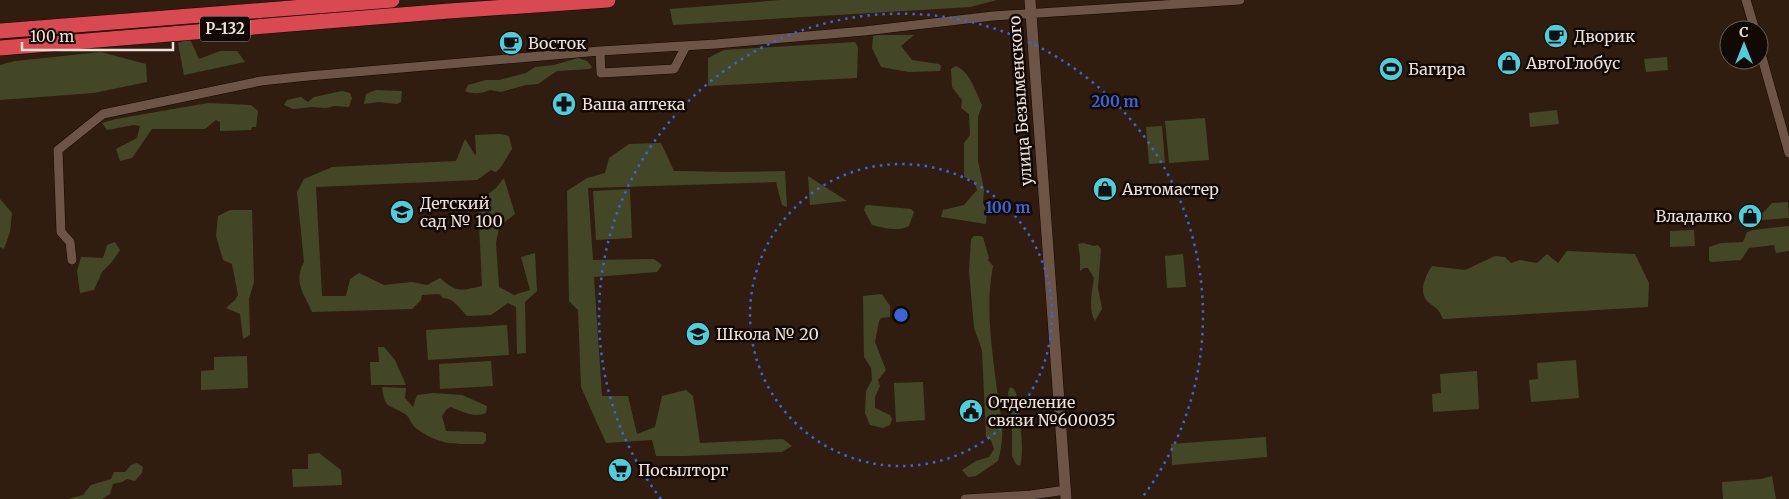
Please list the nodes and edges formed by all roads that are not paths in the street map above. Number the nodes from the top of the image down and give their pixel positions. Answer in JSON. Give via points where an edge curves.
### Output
{"nodes":[{"id":1,"x":392,"y":0,"type":"edge"},
{"id":2,"x":608,"y":0,"type":"edge"},
{"id":3,"x":1030,"y":0,"type":"edge"},
{"id":4,"x":1240,"y":0,"type":"edge"},
{"id":5,"x":1746,"y":0,"type":"edge"},
{"id":6,"x":1030,"y":13,"type":"junction"},
{"id":7,"x":1751,"y":20,"type":"edge"},
{"id":8,"x":0,"y":31,"type":"edge"},
{"id":9,"x":686,"y":46,"type":"junction"},
{"id":10,"x":0,"y":48,"type":"edge"},
{"id":11,"x":600,"y":51,"type":"junction"},
{"id":12,"x":1766,"y":70,"type":"edge"},
{"id":13,"x":1789,"y":153,"type":"edge"},
{"id":14,"x":72,"y":260,"type":"dead end"},
{"id":15,"x":1066,"y":494,"type":"edge"},
{"id":16,"x":965,"y":499,"type":"edge"}],
"edges":[{"from":1,"to":8,"type":"highway","number":"Р-132"},
{"from":2,"to":10,"type":"highway","number":"Р-132"},
{"from":3,"to":6,"type":"main road","name":"улица Безыменского"},
{"from":4,"to":6,"type":"street"},
{"from":5,"to":7,"type":"street"},
{"from":6,"to":9,"type":"street"},
{"from":6,"to":15,"type":"main road","name":"улица Безыменского"},
{"from":9,"to":11,"type":"street"},
{"from":9,"to":11,"type":"street","via":[[674,69],[601,73]]},
{"from":11,"to":14,"type":"street","via":[[261,81],[103,114],[58,150],[61,232],[70,242]]},
{"from":12,"to":13,"type":"street"},
{"from":15,"to":16,"type":"street"}]}
